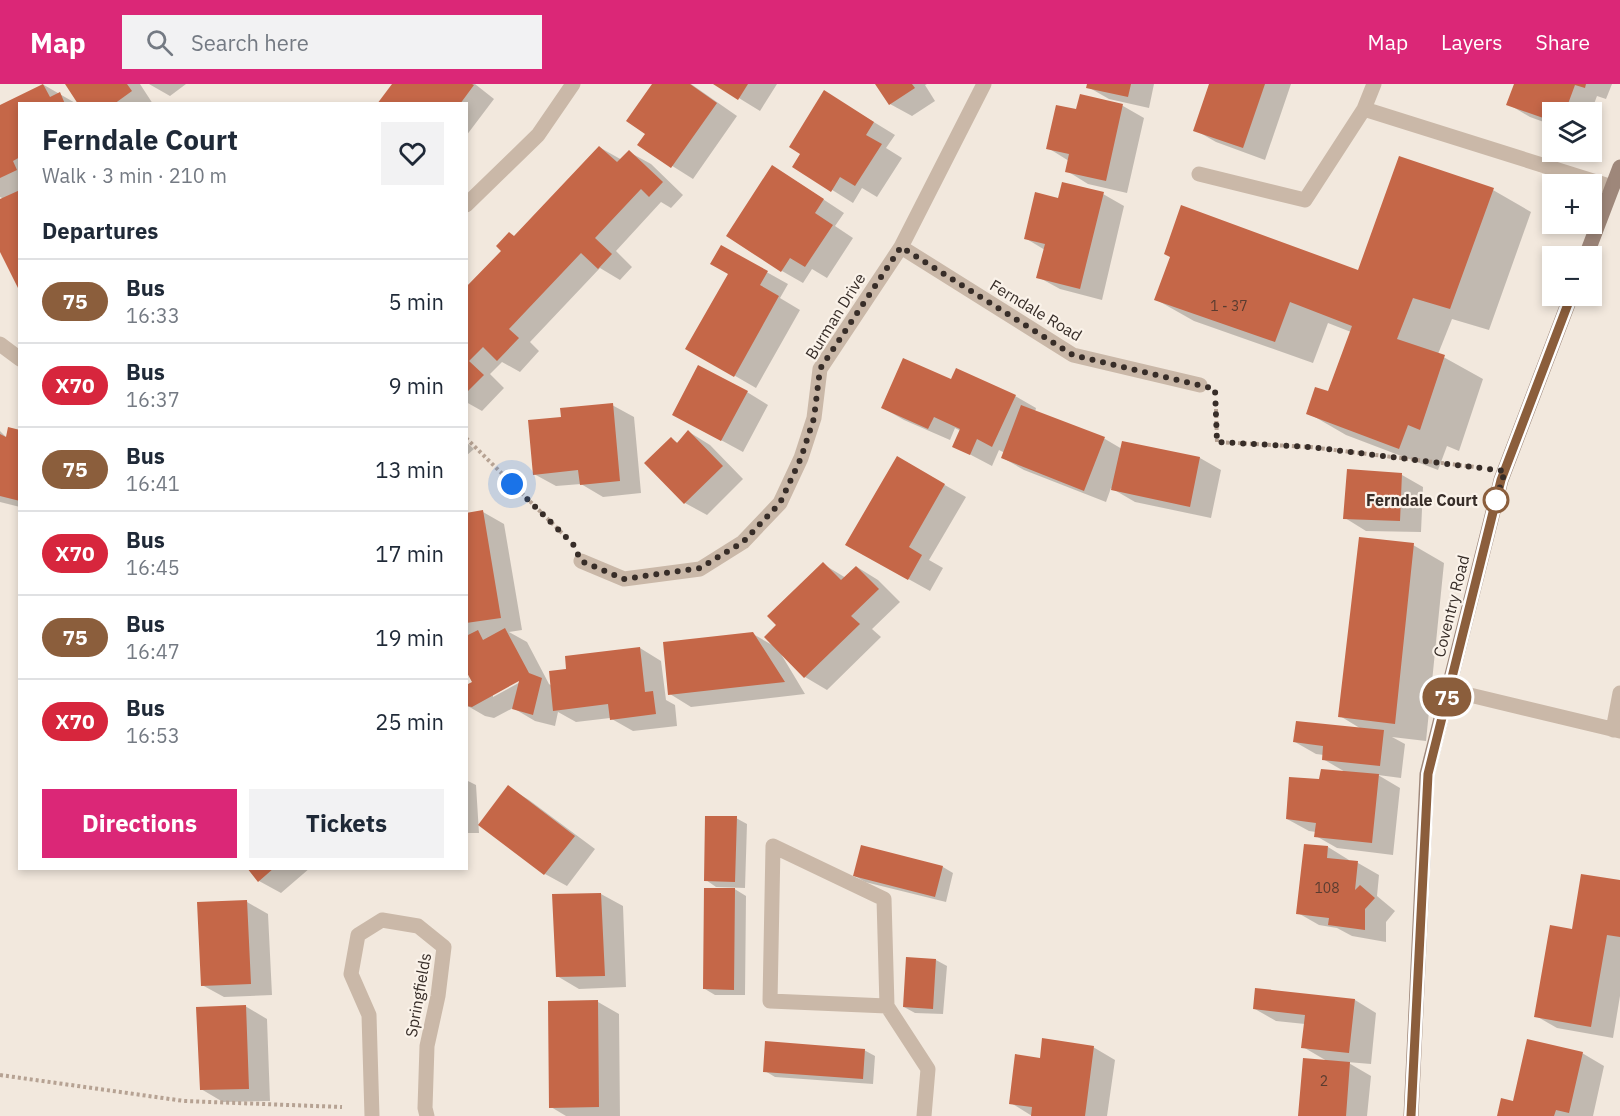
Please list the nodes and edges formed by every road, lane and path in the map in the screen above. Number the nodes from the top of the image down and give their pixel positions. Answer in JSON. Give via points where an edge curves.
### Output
{"nodes":[{"id":1,"x":573,"y":84,"type":"edge"},
{"id":2,"x":984,"y":84,"type":"edge"},
{"id":3,"x":1374,"y":84,"type":"edge"},
{"id":4,"x":1364,"y":109,"type":"junction"},
{"id":5,"x":1620,"y":167,"type":"edge"},
{"id":6,"x":1199,"y":174,"type":"dead end"},
{"id":7,"x":1612,"y":187,"type":"junction"},
{"id":8,"x":468,"y":203,"type":"edge"},
{"id":9,"x":1590,"y":246,"type":"edge"},
{"id":10,"x":901,"y":247,"type":"junction"},
{"id":11,"x":1567,"y":306,"type":"edge"},
{"id":12,"x":0,"y":344,"type":"edge"},
{"id":13,"x":18,"y":357,"type":"edge"},
{"id":14,"x":1200,"y":385,"type":"joint"},
{"id":15,"x":468,"y":440,"type":"edge"},
{"id":16,"x":1505,"y":471,"type":"junction"},
{"id":17,"x":581,"y":561,"type":"joint"},
{"id":18,"x":1449,"y":690,"type":"junction"},
{"id":19,"x":1620,"y":693,"type":"edge"},
{"id":20,"x":1616,"y":730,"type":"edge"},
{"id":21,"x":887,"y":1006,"type":"junction"},
{"id":22,"x":0,"y":1075,"type":"edge"},
{"id":23,"x":373,"y":1113,"type":"edge"},
{"id":24,"x":427,"y":1116,"type":"edge"},
{"id":25,"x":924,"y":1116,"type":"edge"},
{"id":26,"x":1411,"y":1116,"type":"edge"}],
"edges":[{"from":1,"to":8,"type":"street","via":[[538,135]]},
{"from":2,"to":10,"type":"street","name":"Burman Drive"},
{"from":3,"to":4,"type":"street"},
{"from":4,"to":6,"type":"street","via":[[1305,200]]},
{"from":4,"to":7,"type":"street"},
{"from":5,"to":7,"type":"main road"},
{"from":7,"to":9,"type":"main road"},
{"from":10,"to":14,"type":"street","name":"Ferndale Road","via":[[1073,355]]},
{"from":10,"to":17,"type":"street","name":"Burman Drive","via":[[820,369],[814,418],[780,503],[743,542],[700,568],[624,579]]},
{"from":11,"to":16,"type":"main road","name":"Coventry Road"},
{"from":12,"to":13,"type":"street"},
{"from":14,"to":16,"type":"path","via":[[1215,389],[1217,442],[1310,447]]},
{"from":15,"to":17,"type":"path","via":[[573,544]]},
{"from":16,"to":18,"type":"main road","name":"Coventry Road"},
{"from":18,"to":20,"type":"street"},
{"from":18,"to":26,"type":"main road","name":"Coventry Road","via":[[1428,774]]},
{"from":19,"to":20,"type":"street"},
{"from":21,"to":21,"type":"street","via":[[885,899],[773,846],[770,1001]]},
{"from":21,"to":25,"type":"street","via":[[928,1069]]},
{"from":22,"to":23,"type":"path","via":[[184,1101],[317,1104]]},
{"from":23,"to":24,"type":"street","name":"Springfields","via":[[369,1015],[351,974],[358,935],[382,920],[418,926],[444,947],[427,1046]]}]}
